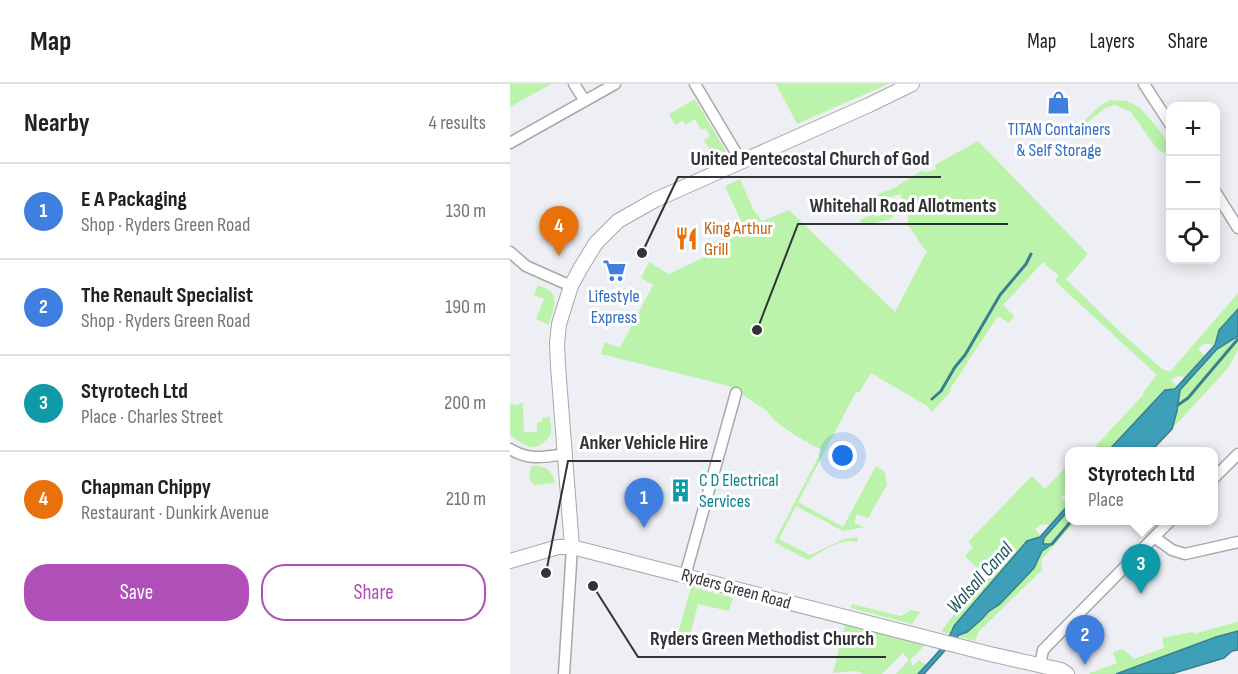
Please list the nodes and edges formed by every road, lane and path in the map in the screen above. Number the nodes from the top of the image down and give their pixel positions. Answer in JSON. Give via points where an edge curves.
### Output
{"nodes":[{"id":1,"x":574,"y":84,"type":"edge"},
{"id":2,"x":615,"y":84,"type":"edge"},
{"id":3,"x":695,"y":84,"type":"edge"},
{"id":4,"x":912,"y":84,"type":"edge"},
{"id":5,"x":1144,"y":84,"type":"edge"},
{"id":6,"x":585,"y":101,"type":"junction"},
{"id":7,"x":1166,"y":118,"type":"edge"},
{"id":8,"x":510,"y":143,"type":"edge"},
{"id":9,"x":741,"y":161,"type":"junction"},
{"id":10,"x":1220,"y":201,"type":"edge"},
{"id":11,"x":1238,"y":228,"type":"edge"},
{"id":12,"x":510,"y":252,"type":"edge"},
{"id":13,"x":572,"y":286,"type":"junction"},
{"id":14,"x":736,"y":393,"type":"dead end"},
{"id":15,"x":510,"y":448,"type":"edge"},
{"id":16,"x":565,"y":454,"type":"junction"},
{"id":17,"x":1238,"y":454,"type":"edge"},
{"id":18,"x":1218,"y":474,"type":"edge"},
{"id":19,"x":1166,"y":525,"type":"edge"},
{"id":20,"x":1154,"y":537,"type":"junction"},
{"id":21,"x":1238,"y":542,"type":"edge"},
{"id":22,"x":572,"y":547,"type":"junction"},
{"id":23,"x":510,"y":561,"type":"edge"},
{"id":24,"x":685,"y":576,"type":"junction"},
{"id":25,"x":1040,"y":665,"type":"junction"},
{"id":26,"x":564,"y":674,"type":"edge"},
{"id":27,"x":1067,"y":674,"type":"edge"}],
"edges":[{"from":1,"to":6,"type":"street"},
{"from":2,"to":6,"type":"street"},
{"from":3,"to":9,"type":"street"},
{"from":4,"to":9,"type":"main road"},
{"from":5,"to":7,"type":"street"},
{"from":6,"to":8,"type":"street"},
{"from":9,"to":13,"type":"main road","via":[[618,221],[596,243]]},
{"from":10,"to":11,"type":"street"},
{"from":12,"to":13,"type":"street","via":[[526,266]]},
{"from":13,"to":16,"type":"main road","via":[[557,344]]},
{"from":14,"to":24,"type":"street"},
{"from":15,"to":16,"type":"street","via":[[528,457]]},
{"from":16,"to":22,"type":"main road"},
{"from":17,"to":18,"type":"street"},
{"from":19,"to":20,"type":"street"},
{"from":20,"to":21,"type":"street","via":[[1185,554]]},
{"from":20,"to":25,"type":"street","via":[[1043,650]]},
{"from":22,"to":23,"type":"main road","via":[[558,547]]},
{"from":22,"to":24,"type":"main road","name":"Ryders Green Road"},
{"from":22,"to":26,"type":"street"},
{"from":24,"to":25,"type":"main road","name":"Ryders Green Road"},
{"from":25,"to":27,"type":"main road"}]}
